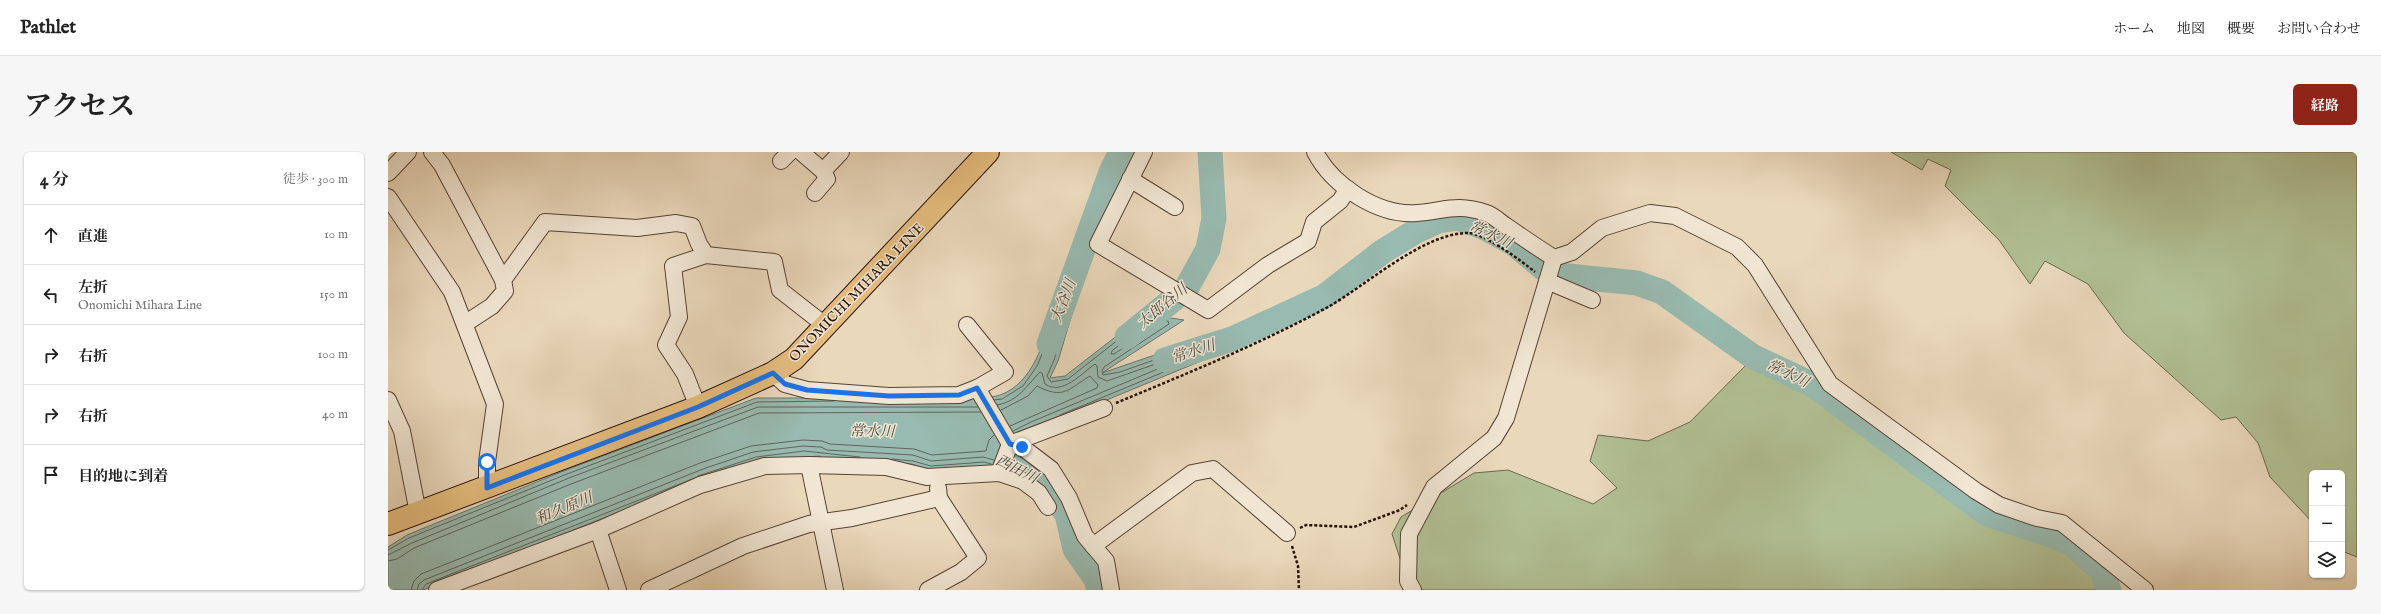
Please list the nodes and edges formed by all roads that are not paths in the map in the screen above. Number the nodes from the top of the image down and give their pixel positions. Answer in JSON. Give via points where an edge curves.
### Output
{"nodes":[{"id":1,"x":408,"y":152,"type":"edge"},
{"id":2,"x":432,"y":152,"type":"edge"},
{"id":3,"x":801,"y":152,"type":"edge"},
{"id":4,"x":841,"y":152,"type":"edge"},
{"id":5,"x":1144,"y":152,"type":"edge"},
{"id":6,"x":1315,"y":152,"type":"edge"},
{"id":7,"x":981,"y":155,"type":"edge"},
{"id":8,"x":823,"y":171,"type":"junction"},
{"id":9,"x":388,"y":173,"type":"edge"},
{"id":10,"x":1130,"y":179,"type":"junction"},
{"id":11,"x":1348,"y":189,"type":"junction"},
{"id":12,"x":815,"y":193,"type":"dead end"},
{"id":13,"x":388,"y":197,"type":"edge"},
{"id":14,"x":1176,"y":207,"type":"dead end"},
{"id":15,"x":706,"y":255,"type":"junction"},
{"id":16,"x":1554,"y":258,"type":"junction"},
{"id":17,"x":503,"y":280,"type":"junction"},
{"id":18,"x":1547,"y":281,"type":"junction"},
{"id":19,"x":1592,"y":300,"type":"dead end"},
{"id":20,"x":466,"y":323,"type":"junction"},
{"id":21,"x":967,"y":325,"type":"dead end"},
{"id":22,"x":826,"y":326,"type":"junction"},
{"id":23,"x":773,"y":373,"type":"junction"},
{"id":24,"x":977,"y":388,"type":"junction"},
{"id":25,"x":388,"y":400,"type":"edge"},
{"id":26,"x":698,"y":407,"type":"junction"},
{"id":27,"x":1104,"y":408,"type":"road end"},
{"id":28,"x":1010,"y":444,"type":"junction"},
{"id":29,"x":809,"y":465,"type":"junction"},
{"id":30,"x":999,"y":473,"type":"junction"},
{"id":31,"x":936,"y":476,"type":"junction"},
{"id":32,"x":487,"y":488,"type":"junction"},
{"id":33,"x":939,"y":498,"type":"junction"},
{"id":34,"x":1048,"y":507,"type":"dead end"},
{"id":35,"x":418,"y":513,"type":"junction"},
{"id":36,"x":820,"y":522,"type":"junction"},
{"id":37,"x":388,"y":524,"type":"edge"},
{"id":38,"x":598,"y":530,"type":"junction"},
{"id":39,"x":1287,"y":533,"type":"road end"},
{"id":40,"x":1093,"y":546,"type":"junction"},
{"id":41,"x":829,"y":588,"type":"edge"},
{"id":42,"x":437,"y":590,"type":"edge"},
{"id":43,"x":618,"y":590,"type":"edge"},
{"id":44,"x":649,"y":590,"type":"edge"},
{"id":45,"x":928,"y":590,"type":"edge"},
{"id":46,"x":1111,"y":590,"type":"edge"},
{"id":47,"x":1413,"y":590,"type":"edge"},
{"id":48,"x":2145,"y":590,"type":"edge"}],
"edges":[{"from":1,"to":9,"type":"street"},
{"from":2,"to":17,"type":"street","via":[[442,165]]},
{"from":3,"to":8,"type":"street"},
{"from":4,"to":8,"type":"street"},
{"from":5,"to":10,"type":"street"},
{"from":6,"to":11,"type":"street","via":[[1323,167]]},
{"from":7,"to":22,"type":"main road","name":"ONOMICHI MIHARA LINE"},
{"from":8,"to":12,"type":"street","via":[[827,179]]},
{"from":10,"to":11,"type":"street","via":[[1098,244],[1208,310],[1268,265],[1308,241],[1314,222],[1340,201]]},
{"from":10,"to":14,"type":"street"},
{"from":11,"to":16,"type":"street","via":[[1377,206],[1397,213],[1418,213],[1448,207],[1486,213]]},
{"from":13,"to":20,"type":"street","via":[[452,292]]},
{"from":15,"to":17,"type":"street","via":[[692,226],[676,223],[637,228],[545,222]]},
{"from":15,"to":22,"type":"street","via":[[774,262],[780,290]]},
{"from":15,"to":26,"type":"street","via":[[673,266],[679,316],[666,345],[684,374]]},
{"from":16,"to":18,"type":"street"},
{"from":16,"to":48,"type":"street","via":[[1572,252],[1602,228],[1650,213],[1675,216],[1737,247],[1755,265],[1830,384],[1999,505],[2037,518],[2062,523]]},
{"from":17,"to":20,"type":"street","via":[[505,291],[492,306]]},
{"from":18,"to":19,"type":"street"},
{"from":18,"to":47,"type":"street","via":[[1506,418],[1494,438],[1434,488],[1409,534],[1408,581]]},
{"from":20,"to":32,"type":"street","via":[[495,404],[487,462]]},
{"from":21,"to":24,"type":"street","via":[[1005,372]]},
{"from":22,"to":23,"type":"main road","name":"ONOMICHI MIHARA LINE","via":[[794,359]]},
{"from":23,"to":24,"type":"street","via":[[785,384],[807,390],[889,396],[959,395]]},
{"from":23,"to":26,"type":"main road","name":"ONOMICHI MIHARA LINE"},
{"from":24,"to":28,"type":"street"},
{"from":25,"to":35,"type":"street","via":[[402,432]]},
{"from":26,"to":32,"type":"main road","name":"ONOMICHI MIHARA LINE"},
{"from":27,"to":28,"type":"street"},
{"from":28,"to":30,"type":"street"},
{"from":28,"to":40,"type":"street","via":[[1022,447],[1051,469],[1069,498],[1084,536]]},
{"from":29,"to":31,"type":"street","via":[[886,468],[927,477]]},
{"from":29,"to":36,"type":"street"},
{"from":29,"to":38,"type":"street","via":[[765,466],[700,485]]},
{"from":30,"to":31,"type":"street"},
{"from":30,"to":34,"type":"street","via":[[1023,481],[1039,493]]},
{"from":31,"to":33,"type":"street"},
{"from":32,"to":35,"type":"main road","name":"ONOMICHI MIHARA LINE"},
{"from":33,"to":36,"type":"street","via":[[852,518]]},
{"from":33,"to":45,"type":"street","via":[[978,558],[961,572]]},
{"from":35,"to":37,"type":"main road","name":"ONOMICHI MIHARA LINE"},
{"from":36,"to":41,"type":"street"},
{"from":36,"to":44,"type":"street","via":[[743,546]]},
{"from":38,"to":42,"type":"street"},
{"from":38,"to":43,"type":"street"},
{"from":39,"to":40,"type":"street","via":[[1214,469],[1192,473]]},
{"from":40,"to":46,"type":"street","via":[[1106,561]]}]}
